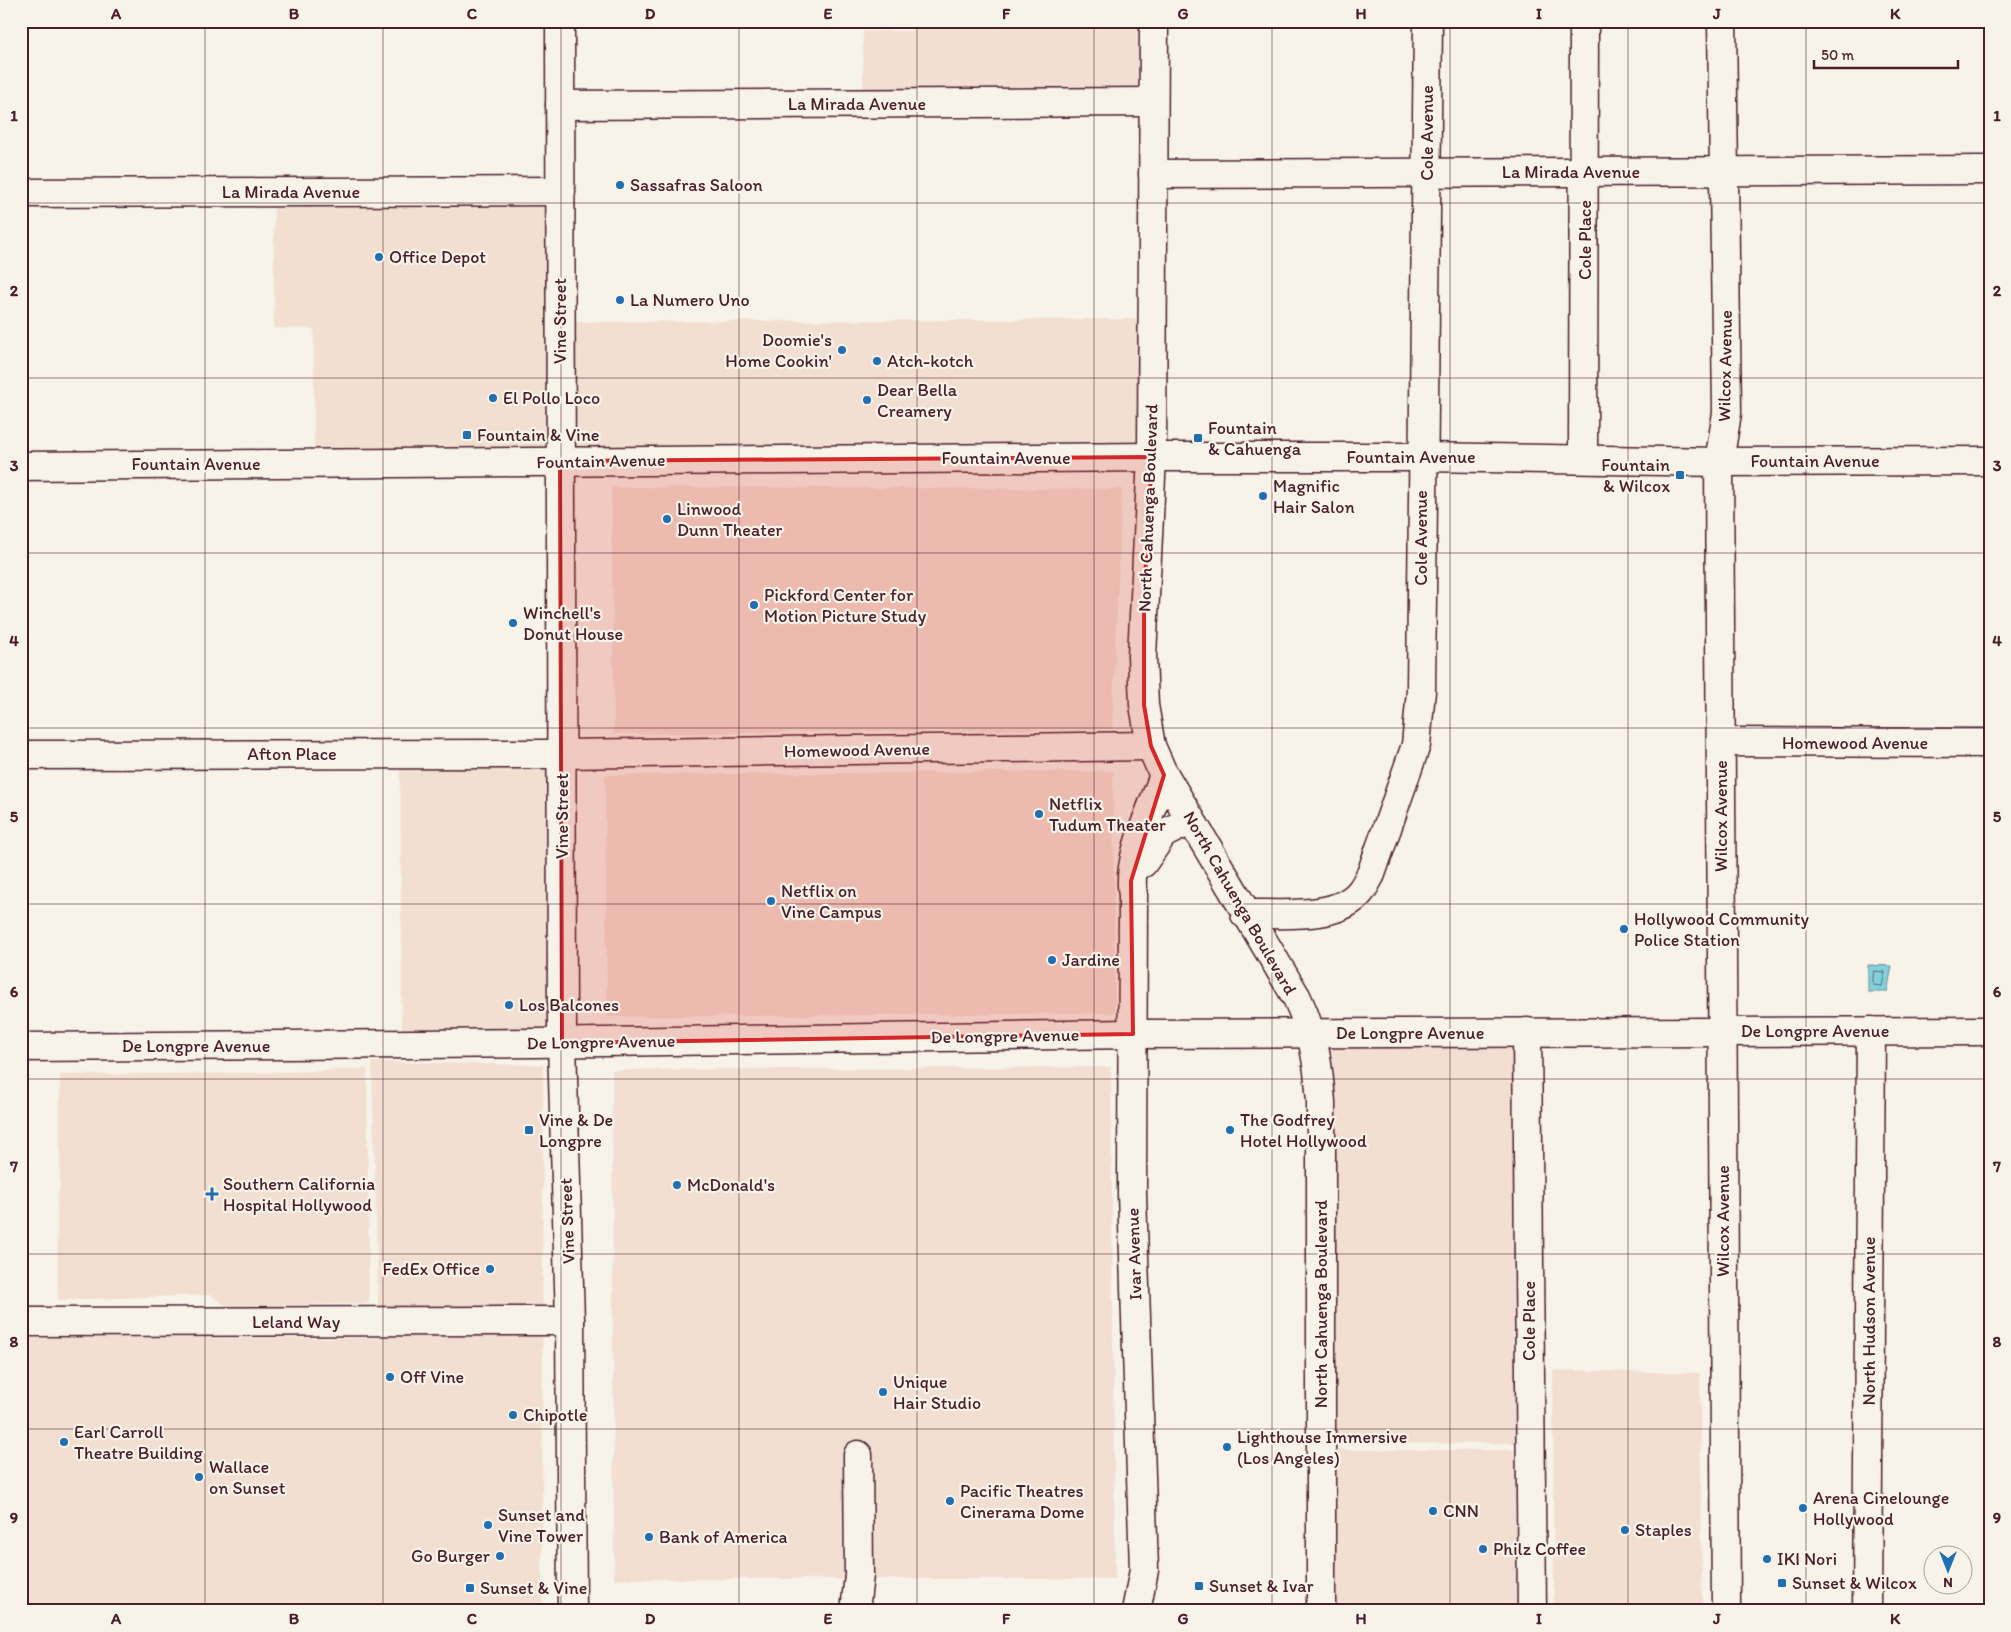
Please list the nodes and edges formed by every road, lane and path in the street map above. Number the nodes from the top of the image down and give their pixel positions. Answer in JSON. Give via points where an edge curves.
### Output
{"nodes":[{"id":1,"x":560,"y":21,"type":"edge"},
{"id":2,"x":1154,"y":21,"type":"edge"},
{"id":3,"x":1428,"y":21,"type":"edge"},
{"id":4,"x":1584,"y":21,"type":"edge"},
{"id":5,"x":1722,"y":21,"type":"edge"},
{"id":6,"x":1153,"y":102,"type":"junction"},
{"id":7,"x":560,"y":105,"type":"junction"},
{"id":8,"x":1724,"y":170,"type":"junction"},
{"id":9,"x":1990,"y":170,"type":"edge"},
{"id":10,"x":1426,"y":172,"type":"junction"},
{"id":11,"x":1586,"y":172,"type":"junction"},
{"id":12,"x":1153,"y":174,"type":"junction"},
{"id":13,"x":561,"y":191,"type":"junction"},
{"id":14,"x":21,"y":193,"type":"edge"},
{"id":15,"x":1152,"y":457,"type":"junction"},
{"id":16,"x":1422,"y":457,"type":"junction"},
{"id":17,"x":1583,"y":459,"type":"junction"},
{"id":18,"x":560,"y":461,"type":"junction"},
{"id":19,"x":1990,"y":461,"type":"edge"},
{"id":20,"x":1719,"y":462,"type":"junction"},
{"id":21,"x":21,"y":466,"type":"edge"},
{"id":22,"x":1721,"y":742,"type":"junction"},
{"id":23,"x":1990,"y":743,"type":"edge"},
{"id":24,"x":1151,"y":746,"type":"junction"},
{"id":25,"x":562,"y":754,"type":"junction"},
{"id":26,"x":21,"y":755,"type":"edge"},
{"id":27,"x":1164,"y":774,"type":"junction"},
{"id":28,"x":1192,"y":820,"type":"junction"},
{"id":29,"x":1133,"y":896,"type":"junction"},
{"id":30,"x":1245,"y":914,"type":"junction"},
{"id":31,"x":1722,"y":1031,"type":"junction"},
{"id":32,"x":1871,"y":1031,"type":"junction"},
{"id":33,"x":1990,"y":1031,"type":"edge"},
{"id":34,"x":1527,"y":1032,"type":"junction"},
{"id":35,"x":1312,"y":1033,"type":"junction"},
{"id":36,"x":1133,"y":1034,"type":"junction"},
{"id":37,"x":562,"y":1043,"type":"junction"},
{"id":38,"x":21,"y":1047,"type":"edge"},
{"id":39,"x":570,"y":1321,"type":"junction"},
{"id":40,"x":21,"y":1322,"type":"edge"},
{"id":41,"x":858,"y":1455,"type":"dead end"},
{"id":42,"x":572,"y":1611,"type":"edge"},
{"id":43,"x":855,"y":1611,"type":"edge"},
{"id":44,"x":1136,"y":1611,"type":"edge"},
{"id":45,"x":1321,"y":1611,"type":"edge"},
{"id":46,"x":1532,"y":1611,"type":"edge"},
{"id":47,"x":1726,"y":1611,"type":"edge"},
{"id":48,"x":1867,"y":1611,"type":"edge"}],
"edges":[{"from":1,"to":7,"type":"street","name":"Vine Street"},
{"from":2,"to":6,"type":"street","name":"North Cahuenga Boulevard"},
{"from":3,"to":10,"type":"street","name":"Cole Avenue"},
{"from":4,"to":11,"type":"street","name":"Cole Place"},
{"from":5,"to":8,"type":"street","name":"Wilcox Avenue"},
{"from":6,"to":7,"type":"street","name":"La Mirada Avenue"},
{"from":6,"to":12,"type":"street","name":"North Cahuenga Boulevard"},
{"from":7,"to":13,"type":"street","name":"Vine Street"},
{"from":8,"to":9,"type":"street","name":"La Mirada Avenue"},
{"from":8,"to":11,"type":"street","name":"La Mirada Avenue"},
{"from":8,"to":20,"type":"street","name":"Wilcox Avenue","via":[[1727,413]]},
{"from":10,"to":11,"type":"street","name":"La Mirada Avenue"},
{"from":10,"to":12,"type":"street","name":"La Mirada Avenue"},
{"from":10,"to":16,"type":"street","name":"Cole Avenue"},
{"from":11,"to":17,"type":"street","name":"Cole Place"},
{"from":12,"to":15,"type":"street","name":"North Cahuenga Boulevard"},
{"from":13,"to":14,"type":"street","name":"La Mirada Avenue"},
{"from":13,"to":18,"type":"street","name":"Vine Street"},
{"from":15,"to":16,"type":"street","name":"Fountain Avenue"},
{"from":15,"to":18,"type":"street","name":"Fountain Avenue"},
{"from":15,"to":24,"type":"street","name":"North Cahuenga Boulevard","via":[[1142,656],[1144,704]]},
{"from":16,"to":17,"type":"street","name":"Fountain Avenue"},
{"from":16,"to":30,"type":"street","name":"Cole Avenue","via":[[1421,691],[1416,745],[1371,874],[1361,891],[1336,909]]},
{"from":17,"to":20,"type":"street","name":"Fountain Avenue"},
{"from":18,"to":21,"type":"street","name":"Fountain Avenue"},
{"from":18,"to":25,"type":"street","name":"Vine Street"},
{"from":19,"to":20,"type":"street","name":"Fountain Avenue"},
{"from":20,"to":22,"type":"street","name":"Wilcox Avenue"},
{"from":22,"to":23,"type":"street","name":"Homewood Avenue"},
{"from":22,"to":31,"type":"street","name":"Wilcox Avenue"},
{"from":24,"to":25,"type":"street","name":"Homewood Avenue"},
{"from":24,"to":27,"type":"street","name":"North Cahuenga Boulevard"},
{"from":25,"to":26,"type":"street","name":"Afton Place"},
{"from":25,"to":37,"type":"street","name":"Vine Street"},
{"from":27,"to":28,"type":"street","name":"North Cahuenga Boulevard"},
{"from":27,"to":29,"type":"street","name":"Ivar Avenue","via":[[1135,856],[1131,881]]},
{"from":28,"to":29,"type":"street","name":"Ivar Avenue","via":[[1163,834],[1145,859]]},
{"from":28,"to":30,"type":"street","name":"North Cahuenga Boulevard"},
{"from":29,"to":36,"type":"street","name":"Ivar Avenue"},
{"from":30,"to":35,"type":"street","name":"North Cahuenga Boulevard","via":[[1297,998]]},
{"from":31,"to":32,"type":"street","name":"De Longpre Avenue"},
{"from":31,"to":34,"type":"street","name":"De Longpre Avenue"},
{"from":31,"to":47,"type":"street","name":"Wilcox Avenue"},
{"from":32,"to":33,"type":"street","name":"De Longpre Avenue"},
{"from":32,"to":48,"type":"street","name":"North Hudson Avenue"},
{"from":34,"to":35,"type":"street","name":"De Longpre Avenue"},
{"from":34,"to":46,"type":"street","name":"Cole Place"},
{"from":35,"to":36,"type":"street","name":"De Longpre Avenue"},
{"from":35,"to":45,"type":"street","name":"North Cahuenga Boulevard","via":[[1319,1065],[1321,1102]]},
{"from":36,"to":37,"type":"street","name":"De Longpre Avenue"},
{"from":36,"to":44,"type":"street","name":"Ivar Avenue","via":[[1132,1193],[1144,1570]]},
{"from":37,"to":38,"type":"street","name":"De Longpre Avenue"},
{"from":37,"to":39,"type":"street","name":"Vine Street"},
{"from":39,"to":40,"type":"street","name":"Leland Way"},
{"from":39,"to":42,"type":"street","name":"Vine Street"},
{"from":41,"to":43,"type":"street","via":[[859,1575]]}]}
